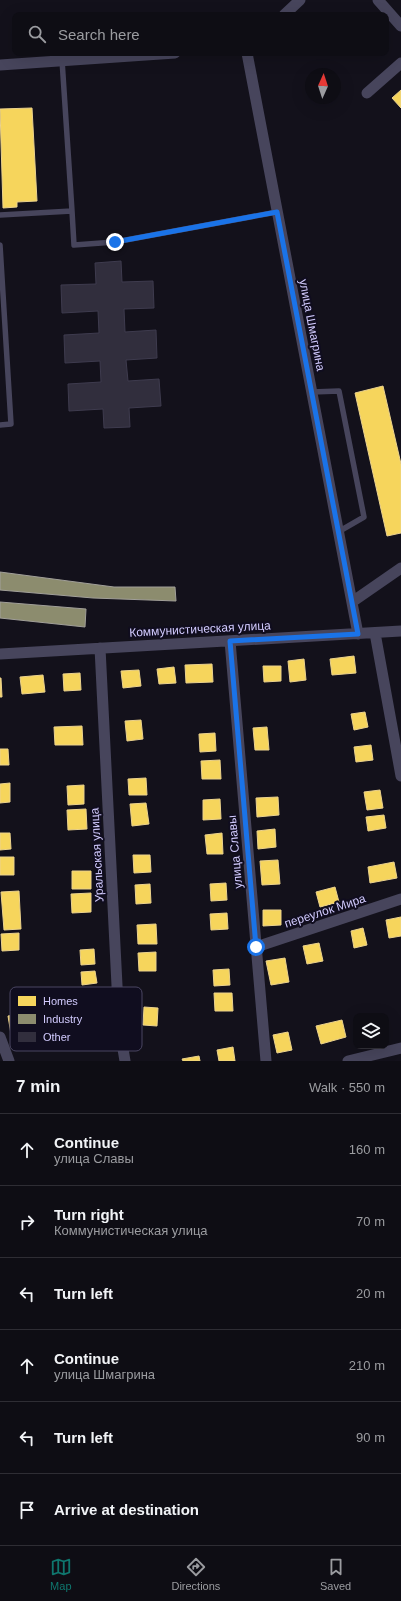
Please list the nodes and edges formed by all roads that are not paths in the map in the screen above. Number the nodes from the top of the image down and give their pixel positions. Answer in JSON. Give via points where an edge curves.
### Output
{"nodes":[{"id":1,"x":300,"y":0,"type":"edge"},
{"id":2,"x":378,"y":0,"type":"edge"},
{"id":3,"x":287,"y":12,"type":"edge"},
{"id":4,"x":389,"y":12,"type":"edge"},
{"id":5,"x":389,"y":12,"type":"edge"},
{"id":6,"x":401,"y":26,"type":"edge"},
{"id":7,"x":127,"y":56,"type":"edge"},
{"id":8,"x":247,"y":56,"type":"edge"},
{"id":9,"x":62,"y":60,"type":"junction"},
{"id":10,"x":401,"y":63,"type":"edge"},
{"id":11,"x":0,"y":64,"type":"edge"},
{"id":12,"x":367,"y":93,"type":"dead end"},
{"id":13,"x":72,"y":211,"type":"junction"},
{"id":14,"x":277,"y":212,"type":"junction"},
{"id":15,"x":0,"y":215,"type":"edge"},
{"id":16,"x":0,"y":245,"type":"edge"},
{"id":17,"x":312,"y":392,"type":"junction"},
{"id":18,"x":0,"y":425,"type":"edge"},
{"id":19,"x":338,"y":532,"type":"junction"},
{"id":20,"x":401,"y":568,"type":"edge"},
{"id":21,"x":352,"y":602,"type":"junction"},
{"id":22,"x":401,"y":631,"type":"edge"},
{"id":23,"x":375,"y":633,"type":"junction"},
{"id":24,"x":358,"y":634,"type":"junction"},
{"id":25,"x":230,"y":641,"type":"junction"},
{"id":26,"x":100,"y":648,"type":"junction"},
{"id":27,"x":0,"y":654,"type":"edge"},
{"id":28,"x":401,"y":776,"type":"edge"},
{"id":29,"x":401,"y":899,"type":"edge"},
{"id":30,"x":256,"y":947,"type":"junction"},
{"id":31,"x":117,"y":987,"type":"edge"},
{"id":32,"x":0,"y":1037,"type":"edge"},
{"id":33,"x":401,"y":1048,"type":"edge"},
{"id":34,"x":123,"y":1051,"type":"edge"},
{"id":35,"x":9,"y":1061,"type":"edge"},
{"id":36,"x":125,"y":1061,"type":"edge"},
{"id":37,"x":266,"y":1061,"type":"edge"},
{"id":38,"x":348,"y":1061,"type":"edge"}],
"edges":[{"from":1,"to":3,"type":"street"},
{"from":2,"to":4,"type":"street"},
{"from":5,"to":6,"type":"street"},
{"from":7,"to":9,"type":"street"},
{"from":8,"to":14,"type":"street","name":"улица Шмагрина"},
{"from":9,"to":11,"type":"street"},
{"from":9,"to":13,"type":"lane"},
{"from":10,"to":12,"type":"street"},
{"from":13,"to":14,"type":"lane","via":[[74,245],[115,242]]},
{"from":13,"to":15,"type":"lane"},
{"from":14,"to":17,"type":"street","name":"улица Шмагрина"},
{"from":16,"to":18,"type":"lane","via":[[11,424]]},
{"from":17,"to":19,"type":"street","name":"улица Шмагрина"},
{"from":17,"to":19,"type":"lane","via":[[339,390],[364,517]]},
{"from":19,"to":21,"type":"street","name":"улица Шмагрина"},
{"from":20,"to":21,"type":"street"},
{"from":21,"to":24,"type":"street","name":"улица Шмагрина"},
{"from":22,"to":23,"type":"street","name":"Коммунистическая улица"},
{"from":23,"to":24,"type":"street","name":"Коммунистическая улица"},
{"from":23,"to":28,"type":"street"},
{"from":24,"to":25,"type":"street","name":"Коммунистическая улица"},
{"from":25,"to":26,"type":"street","name":"Коммунистическая улица"},
{"from":25,"to":30,"type":"street","name":"улица Славы"},
{"from":26,"to":27,"type":"street","name":"Коммунистическая улица"},
{"from":26,"to":31,"type":"street","name":"Уральская улица"},
{"from":29,"to":30,"type":"street","name":"переулок Мира"},
{"from":30,"to":37,"type":"street","name":"улица Славы"},
{"from":32,"to":35,"type":"street"},
{"from":33,"to":38,"type":"street"},
{"from":34,"to":36,"type":"street","name":"Уральская улица"}]}
